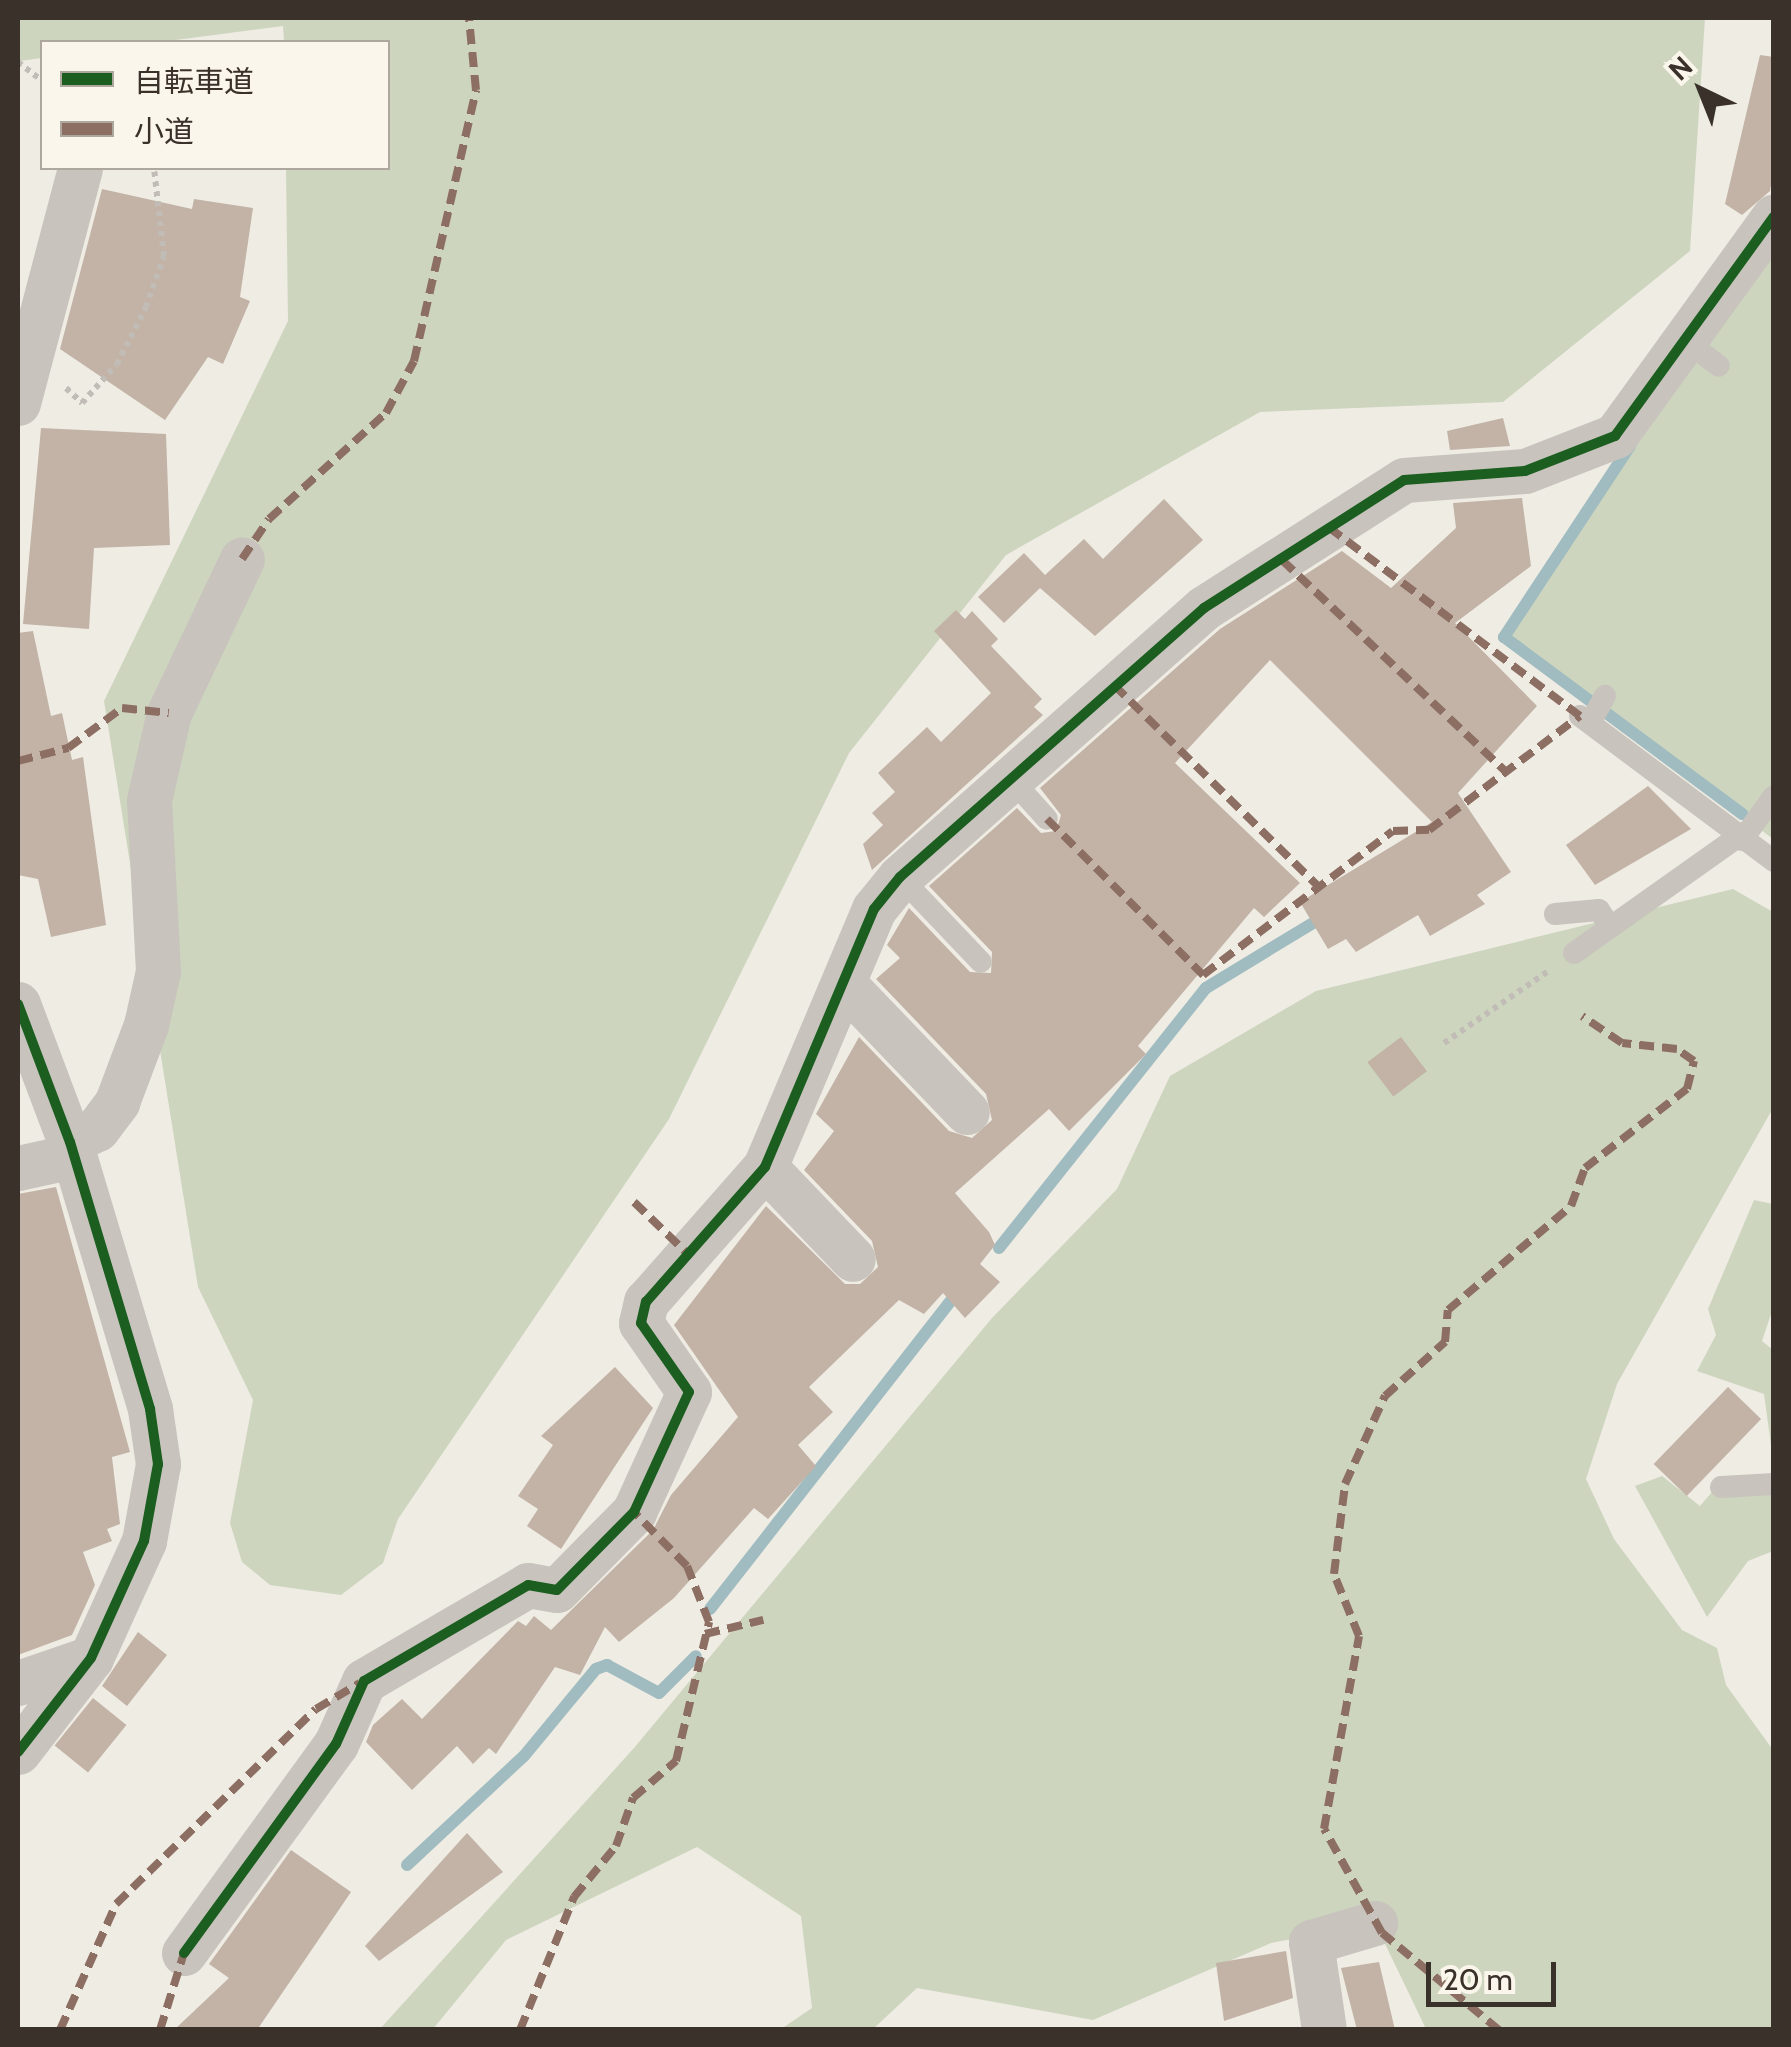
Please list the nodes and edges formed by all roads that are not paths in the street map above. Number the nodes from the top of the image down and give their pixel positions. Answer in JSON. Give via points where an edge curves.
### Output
{"nodes":[{"id":1,"x":79,"y":170,"type":"edge"},
{"id":2,"x":1774,"y":216,"type":"edge"},
{"id":3,"x":18,"y":403,"type":"edge"},
{"id":4,"x":242,"y":559,"type":"dead end"},
{"id":5,"x":1605,"y":696,"type":"dead end"},
{"id":6,"x":1012,"y":780,"type":"junction"},
{"id":7,"x":1774,"y":796,"type":"edge"},
{"id":8,"x":1048,"y":819,"type":"dead end"},
{"id":9,"x":1740,"y":838,"type":"junction"},
{"id":10,"x":1774,"y":861,"type":"edge"},
{"id":11,"x":900,"y":877,"type":"junction"},
{"id":12,"x":1554,"y":914,"type":"dead end"},
{"id":13,"x":1610,"y":927,"type":"junction"},
{"id":14,"x":1574,"y":953,"type":"road end"},
{"id":15,"x":981,"y":962,"type":"dead end"},
{"id":16,"x":845,"y":984,"type":"junction"},
{"id":17,"x":18,"y":1004,"type":"edge"},
{"id":18,"x":968,"y":1112,"type":"dead end"},
{"id":19,"x":71,"y":1149,"type":"junction"},
{"id":20,"x":18,"y":1168,"type":"edge"},
{"id":21,"x":766,"y":1168,"type":"junction"},
{"id":22,"x":854,"y":1259,"type":"dead end"},
{"id":23,"x":1774,"y":1484,"type":"edge"},
{"id":24,"x":1721,"y":1487,"type":"dead end"},
{"id":25,"x":91,"y":1658,"type":"junction"},
{"id":26,"x":18,"y":1683,"type":"edge"},
{"id":27,"x":18,"y":1752,"type":"edge"},
{"id":28,"x":1375,"y":1923,"type":"dead end"},
{"id":29,"x":184,"y":1953,"type":"dead end"},
{"id":30,"x":1324,"y":2030,"type":"edge"}],
"edges":[{"from":1,"to":3,"type":"street","via":[[40,302],[35,360]]},
{"from":2,"to":6,"type":"street","via":[[1702,354],[1616,436],[1525,471],[1404,480],[1204,608]]},
{"from":4,"to":19,"type":"street","via":[[169,713],[149,800],[158,971],[146,1025],[117,1102]]},
{"from":5,"to":9,"type":"lane","via":[[1585,720]]},
{"from":6,"to":8,"type":"lane"},
{"from":6,"to":11,"type":"street"},
{"from":7,"to":9,"type":"lane"},
{"from":9,"to":10,"type":"lane"},
{"from":9,"to":13,"type":"lane"},
{"from":11,"to":15,"type":"lane"},
{"from":11,"to":16,"type":"street","via":[[874,908]]},
{"from":12,"to":13,"type":"lane","via":[[1599,910]]},
{"from":13,"to":14,"type":"lane"},
{"from":16,"to":18,"type":"street"},
{"from":16,"to":21,"type":"street"},
{"from":17,"to":19,"type":"street"},
{"from":19,"to":20,"type":"street"},
{"from":19,"to":25,"type":"street","via":[[150,1409],[158,1464],[144,1541]]},
{"from":21,"to":22,"type":"street"},
{"from":21,"to":29,"type":"street","via":[[646,1302],[641,1323],[689,1392],[634,1512],[557,1590],[528,1585],[364,1680],[336,1744]]},
{"from":23,"to":24,"type":"lane"},
{"from":25,"to":26,"type":"street"},
{"from":25,"to":27,"type":"street"},
{"from":28,"to":30,"type":"street","via":[[1312,1942]]}]}
